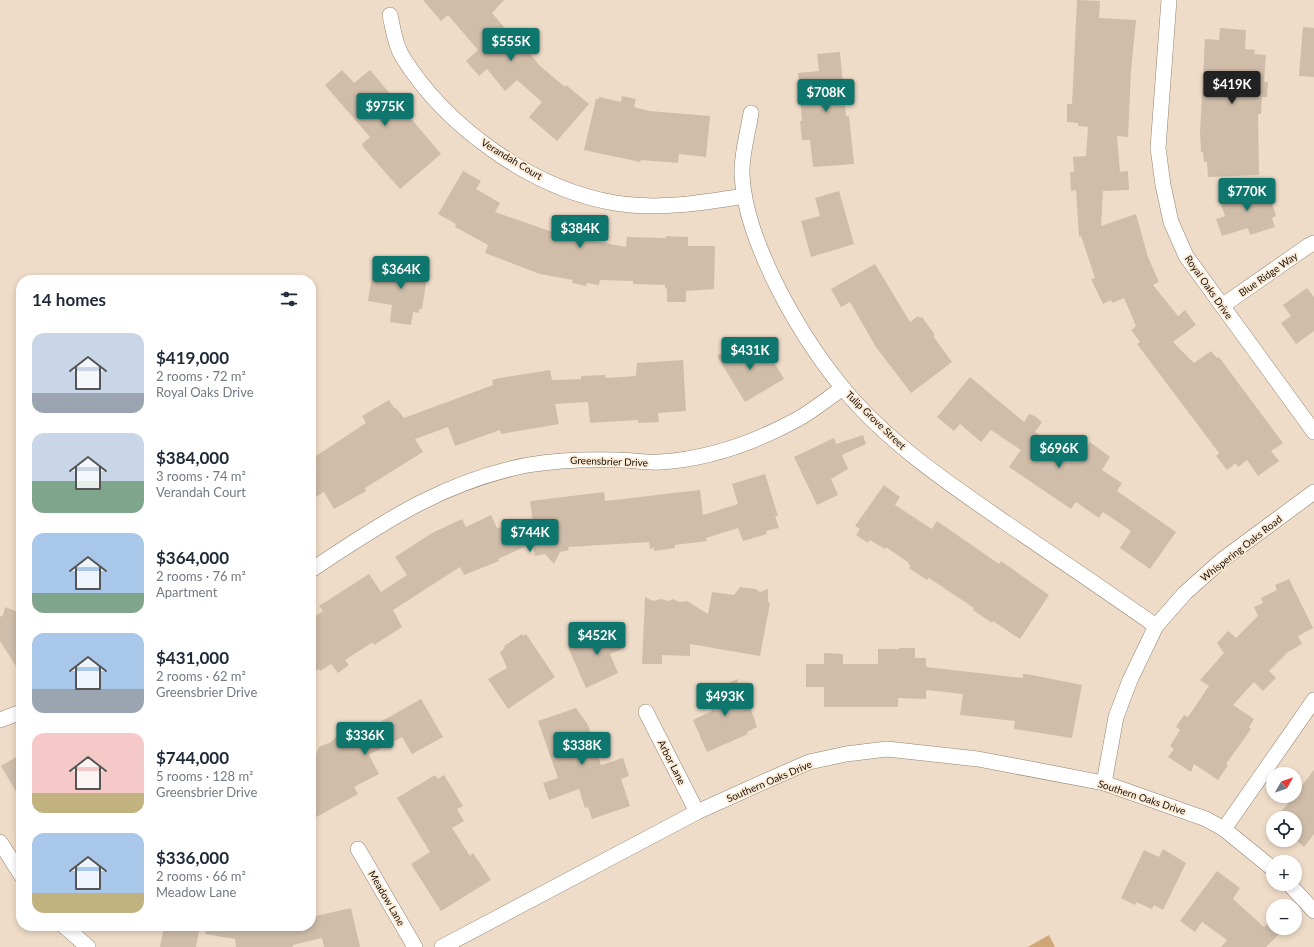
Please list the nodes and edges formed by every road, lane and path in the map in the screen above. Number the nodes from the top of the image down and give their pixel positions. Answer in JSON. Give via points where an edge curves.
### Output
{"nodes":[{"id":1,"x":1169,"y":0,"type":"edge"},
{"id":2,"x":390,"y":15,"type":"dead end"},
{"id":3,"x":751,"y":113,"type":"dead end"},
{"id":4,"x":744,"y":196,"type":"junction"},
{"id":5,"x":1314,"y":243,"type":"edge"},
{"id":6,"x":1222,"y":306,"type":"junction"},
{"id":7,"x":843,"y":388,"type":"junction"},
{"id":8,"x":1314,"y":432,"type":"edge"},
{"id":9,"x":1314,"y":492,"type":"edge"},
{"id":10,"x":316,"y":567,"type":"edge"},
{"id":11,"x":1156,"y":626,"type":"junction"},
{"id":12,"x":1314,"y":700,"type":"edge"},
{"id":13,"x":646,"y":712,"type":"dead end"},
{"id":14,"x":16,"y":714,"type":"edge"},
{"id":15,"x":0,"y":720,"type":"edge"},
{"id":16,"x":1104,"y":783,"type":"junction"},
{"id":17,"x":698,"y":812,"type":"junction"},
{"id":18,"x":1224,"y":829,"type":"junction"},
{"id":19,"x":0,"y":842,"type":"edge"},
{"id":20,"x":358,"y":849,"type":"dead end"},
{"id":21,"x":1266,"y":863,"type":"edge"},
{"id":22,"x":16,"y":867,"type":"edge"},
{"id":23,"x":1296,"y":891,"type":"edge"},
{"id":24,"x":1314,"y":911,"type":"edge"},
{"id":25,"x":70,"y":931,"type":"edge"},
{"id":26,"x":88,"y":947,"type":"edge"},
{"id":27,"x":415,"y":947,"type":"edge"},
{"id":28,"x":442,"y":947,"type":"edge"}],
"edges":[{"from":1,"to":6,"type":"street","name":"Royal Oaks Drive","via":[[1158,148],[1163,185],[1171,222],[1186,256]]},
{"from":2,"to":4,"type":"street","name":"Verandah Court","via":[[401,54],[438,103],[482,142],[529,173],[574,193],[616,203],[656,206],[699,204]]},
{"from":3,"to":4,"type":"street","name":"Tulip Grove Street","via":[[742,173]]},
{"from":4,"to":7,"type":"street","name":"Tulip Grove Street","via":[[766,264],[786,305],[810,344]]},
{"from":5,"to":6,"type":"street","name":"Blue Ridge Way"},
{"from":6,"to":8,"type":"street","name":"Royal Oaks Drive"},
{"from":7,"to":10,"type":"street","name":"Greensbrier Drive","via":[[798,418],[756,439],[707,456],[659,463],[569,459],[482,477],[440,492],[405,509]]},
{"from":7,"to":11,"type":"street","name":"Tulip Grove Street","via":[[913,455],[951,485]]},
{"from":9,"to":11,"type":"street","name":"Whispering Oaks Road","via":[[1222,560],[1185,593]]},
{"from":11,"to":16,"type":"street","name":"Whispering Oaks Road","via":[[1116,716]]},
{"from":12,"to":18,"type":"street"},
{"from":13,"to":17,"type":"street","name":"Arbor Lane"},
{"from":14,"to":15,"type":"street"},
{"from":16,"to":17,"type":"street","name":"Southern Oaks Drive","via":[[978,759],[887,749],[809,762]]},
{"from":16,"to":18,"type":"street","name":"Southern Oaks Drive","via":[[1176,807]]},
{"from":17,"to":28,"type":"street","name":"Southern Oaks Drive"},
{"from":18,"to":21,"type":"street","name":"Southern Oaks Drive"},
{"from":19,"to":22,"type":"street"},
{"from":20,"to":27,"type":"street","name":"Meadow Lane"},
{"from":23,"to":24,"type":"street"},
{"from":25,"to":26,"type":"street"}]}
